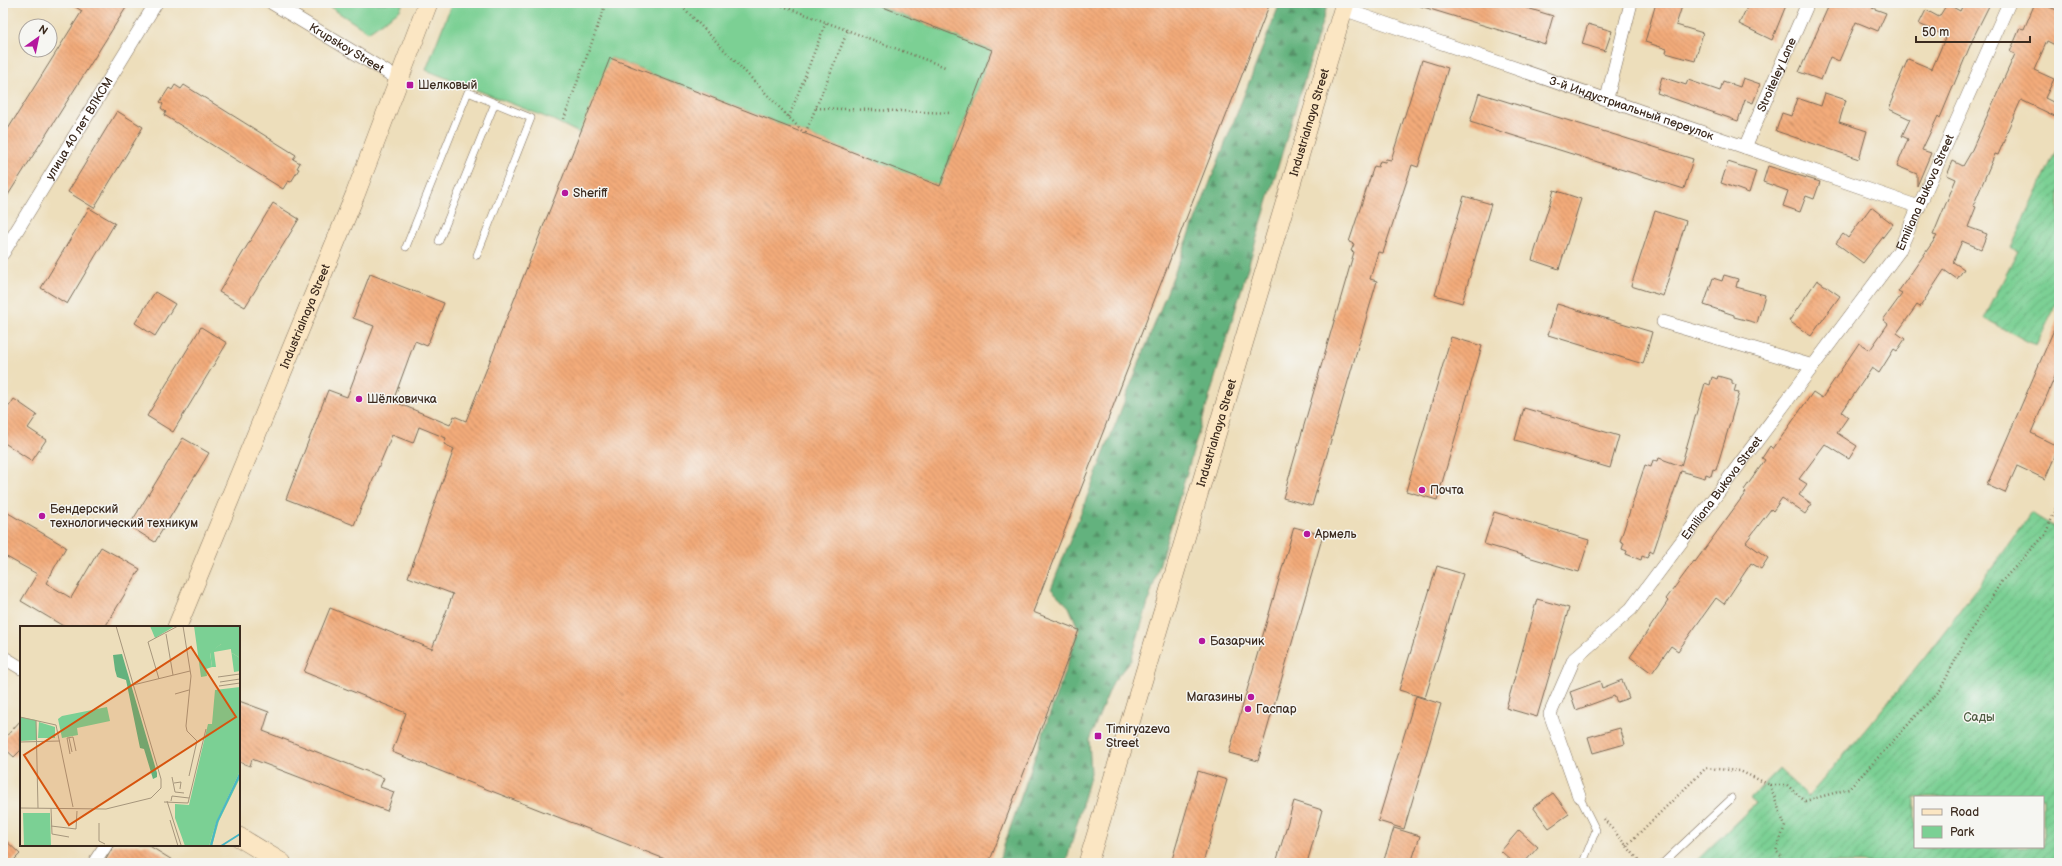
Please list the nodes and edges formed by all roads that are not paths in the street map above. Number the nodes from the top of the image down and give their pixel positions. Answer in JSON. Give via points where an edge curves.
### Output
{"nodes":[{"id":1,"x":156,"y":3,"type":"edge"},
{"id":2,"x":272,"y":3,"type":"edge"},
{"id":3,"x":428,"y":3,"type":"edge"},
{"id":4,"x":1631,"y":3,"type":"edge"},
{"id":5,"x":1808,"y":3,"type":"edge"},
{"id":6,"x":2009,"y":3,"type":"edge"},
{"id":7,"x":1344,"y":6,"type":"edge"},
{"id":8,"x":400,"y":80,"type":"junction"},
{"id":9,"x":1607,"y":98,"type":"junction"},
{"id":10,"x":494,"y":103,"type":"junction"},
{"id":11,"x":1745,"y":147,"type":"junction"},
{"id":12,"x":1919,"y":207,"type":"junction"},
{"id":13,"x":439,"y":241,"type":"dead end"},
{"id":14,"x":406,"y":247,"type":"dead end"},
{"id":15,"x":3,"y":253,"type":"edge"},
{"id":16,"x":477,"y":255,"type":"dead end"},
{"id":17,"x":1663,"y":322,"type":"dead end"},
{"id":18,"x":1813,"y":366,"type":"junction"},
{"id":19,"x":177,"y":626,"type":"edge"},
{"id":20,"x":3,"y":657,"type":"edge"},
{"id":21,"x":20,"y":667,"type":"edge"},
{"id":22,"x":1579,"y":796,"type":"joint"},
{"id":23,"x":1732,"y":798,"type":"dead end"},
{"id":24,"x":240,"y":838,"type":"edge"},
{"id":25,"x":105,"y":846,"type":"edge"},
{"id":26,"x":94,"y":863,"type":"edge"},
{"id":27,"x":282,"y":863,"type":"edge"},
{"id":28,"x":1088,"y":863,"type":"edge"},
{"id":29,"x":1582,"y":863,"type":"edge"},
{"id":30,"x":1663,"y":863,"type":"edge"}],
"edges":[{"from":1,"to":15,"type":"street","name":"улица 40 лет ВЛКСМ"},
{"from":2,"to":8,"type":"street","name":"Krupskoy Street"},
{"from":3,"to":8,"type":"street","name":"Industrialnaya Street"},
{"from":4,"to":9,"type":"street"},
{"from":5,"to":11,"type":"street","name":"Stroiteley Lane"},
{"from":6,"to":12,"type":"street","name":"Emiliana Bukova Street"},
{"from":7,"to":9,"type":"street","name":"3-й Индустриальный переулок"},
{"from":7,"to":28,"type":"street","name":"Industrialnaya Street"},
{"from":8,"to":19,"type":"street","name":"Industrialnaya Street"},
{"from":9,"to":11,"type":"street","name":"3-й Индустриальный переулок"},
{"from":10,"to":13,"type":"lane"},
{"from":10,"to":14,"type":"lane","via":[[468,92]]},
{"from":10,"to":16,"type":"lane","via":[[531,118]]},
{"from":11,"to":12,"type":"street","name":"3-й Индустриальный переулок"},
{"from":12,"to":18,"type":"street","name":"Emiliana Bukova Street","via":[[1899,251]]},
{"from":17,"to":18,"type":"street"},
{"from":18,"to":22,"type":"street","name":"Emiliana Bukova Street","via":[[1630,609],[1574,659],[1550,714]]},
{"from":20,"to":21,"type":"street"},
{"from":22,"to":29,"type":"lane","via":[[1596,830]]},
{"from":23,"to":30,"type":"lane"},
{"from":24,"to":27,"type":"street"},
{"from":25,"to":26,"type":"street"}]}
